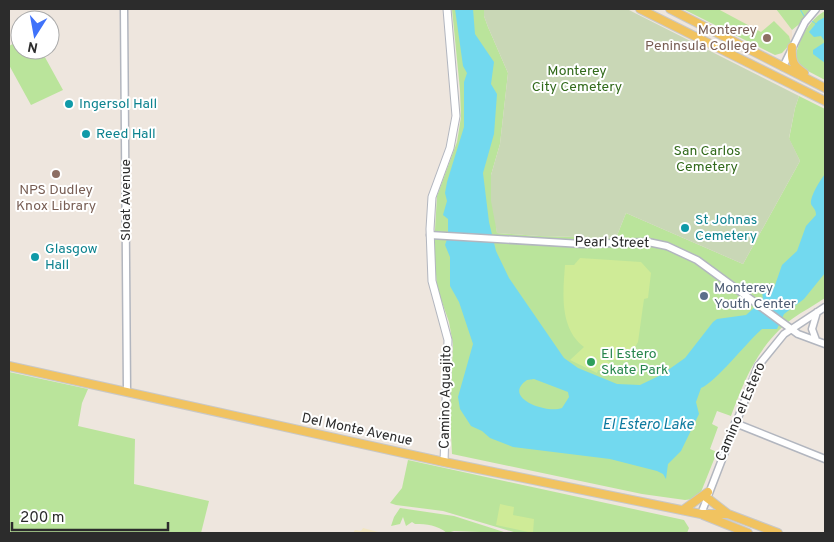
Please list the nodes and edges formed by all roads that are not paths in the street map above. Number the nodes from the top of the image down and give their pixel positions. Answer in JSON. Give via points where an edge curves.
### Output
{"nodes":[{"id":1,"x":124,"y":9,"type":"edge"},
{"id":2,"x":447,"y":9,"type":"edge"},
{"id":3,"x":640,"y":9,"type":"edge"},
{"id":4,"x":670,"y":9,"type":"edge"},
{"id":5,"x":816,"y":9,"type":"edge"},
{"id":6,"x":792,"y":48,"type":"junction"},
{"id":7,"x":783,"y":67,"type":"junction"},
{"id":8,"x":766,"y":72,"type":"junction"},
{"id":9,"x":810,"y":81,"type":"junction"},
{"id":10,"x":790,"y":85,"type":"junction"},
{"id":11,"x":825,"y":88,"type":"edge"},
{"id":12,"x":825,"y":101,"type":"edge"},
{"id":13,"x":430,"y":235,"type":"junction"},
{"id":14,"x":825,"y":306,"type":"edge"},
{"id":15,"x":817,"y":312,"type":"junction"},
{"id":16,"x":791,"y":329,"type":"junction"},
{"id":17,"x":817,"y":341,"type":"junction"},
{"id":18,"x":825,"y":344,"type":"edge"},
{"id":19,"x":9,"y":366,"type":"edge"},
{"id":20,"x":127,"y":391,"type":"junction"},
{"id":21,"x":735,"y":423,"type":"junction"},
{"id":22,"x":825,"y":459,"type":"edge"},
{"id":23,"x":444,"y":462,"type":"junction"},
{"id":24,"x":707,"y":495,"type":"junction"},
{"id":25,"x":683,"y":510,"type":"junction"},
{"id":26,"x":701,"y":514,"type":"junction"},
{"id":27,"x":728,"y":514,"type":"junction"},
{"id":28,"x":748,"y":533,"type":"edge"},
{"id":29,"x":778,"y":533,"type":"edge"}],
"edges":[{"from":1,"to":20,"type":"street","name":"Sloat Avenue"},
{"from":2,"to":13,"type":"main road","name":"Camino Aguajito","via":[[456,116],[450,148],[432,197]]},
{"from":3,"to":8,"type":"main road"},
{"from":4,"to":7,"type":"main road"},
{"from":5,"to":6,"type":"street"},
{"from":6,"to":7,"type":"street"},
{"from":6,"to":9,"type":"main road","via":[[794,66]]},
{"from":7,"to":8,"type":"main road"},
{"from":7,"to":9,"type":"main road"},
{"from":7,"to":10,"type":"main road"},
{"from":8,"to":10,"type":"main road"},
{"from":9,"to":11,"type":"main road"},
{"from":10,"to":12,"type":"main road"},
{"from":13,"to":16,"type":"street","name":"Pearl Street","via":[[582,244],[648,242],[668,246],[697,260]]},
{"from":13,"to":23,"type":"main road","name":"Camino Aguajito","via":[[432,281],[448,340]]},
{"from":14,"to":15,"type":"street","name":"Camino el Estero"},
{"from":15,"to":16,"type":"street","name":"Camino el Estero"},
{"from":15,"to":17,"type":"street","via":[[812,329]]},
{"from":16,"to":17,"type":"street","name":"Pearl Street"},
{"from":16,"to":21,"type":"street","name":"Camino el Estero","via":[[773,345],[758,366]]},
{"from":17,"to":18,"type":"street","name":"Pearl Street"},
{"from":19,"to":20,"type":"main road","name":"Del Monte Avenue"},
{"from":20,"to":23,"type":"main road","name":"Del Monte Avenue"},
{"from":21,"to":22,"type":"street"},
{"from":21,"to":24,"type":"street","name":"Camino el Estero"},
{"from":23,"to":25,"type":"main road","name":"Del Monte Avenue"},
{"from":24,"to":25,"type":"main road"},
{"from":24,"to":26,"type":"street","name":"Camino el Estero"},
{"from":24,"to":27,"type":"main road"},
{"from":25,"to":26,"type":"main road","name":"Del Monte Avenue"},
{"from":26,"to":27,"type":"main road","name":"Del Monte Avenue"},
{"from":26,"to":28,"type":"main road","name":"Del Monte Avenue"},
{"from":27,"to":29,"type":"main road","name":"Del Monte Avenue"}]}
